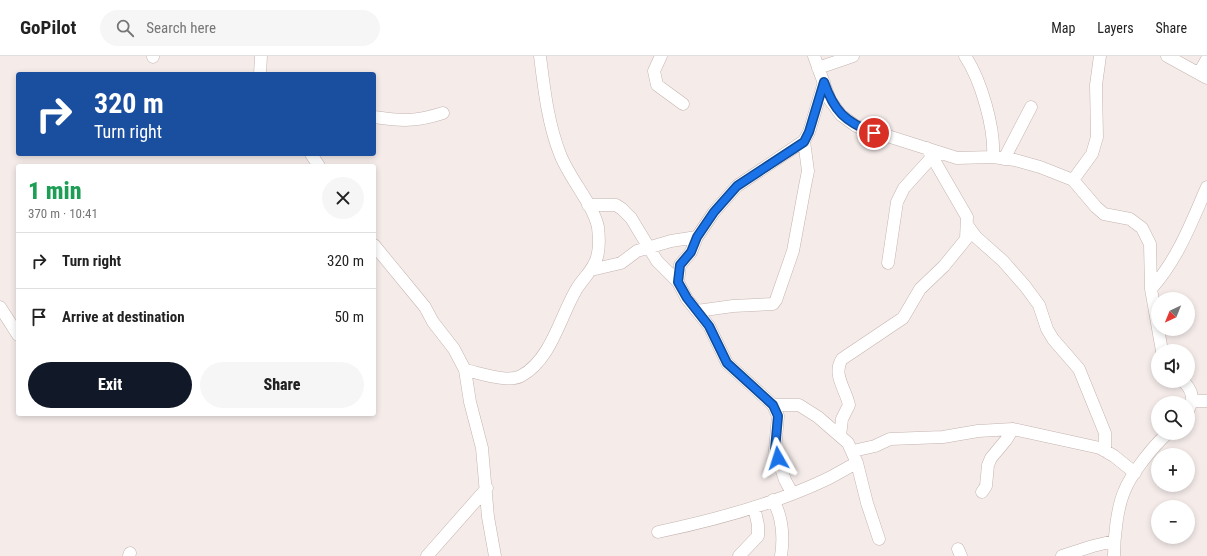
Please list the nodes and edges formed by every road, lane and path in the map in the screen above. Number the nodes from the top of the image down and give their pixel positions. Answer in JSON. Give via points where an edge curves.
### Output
{"nodes":[{"id":1,"x":261,"y":56,"type":"edge"},
{"id":2,"x":540,"y":56,"type":"edge"},
{"id":3,"x":661,"y":56,"type":"edge"},
{"id":4,"x":814,"y":56,"type":"edge"},
{"id":5,"x":853,"y":56,"type":"edge"},
{"id":6,"x":965,"y":56,"type":"edge"},
{"id":7,"x":1100,"y":56,"type":"edge"},
{"id":8,"x":1168,"y":56,"type":"edge"},
{"id":9,"x":1207,"y":59,"type":"edge"},
{"id":10,"x":818,"y":68,"type":"junction"},
{"id":11,"x":260,"y":72,"type":"edge"},
{"id":12,"x":1203,"y":75,"type":"edge"},
{"id":13,"x":824,"y":82,"type":"junction"},
{"id":14,"x":683,"y":104,"type":"dead end"},
{"id":15,"x":1031,"y":108,"type":"dead end"},
{"id":16,"x":442,"y":113,"type":"dead end"},
{"id":17,"x":376,"y":117,"type":"edge"},
{"id":18,"x":804,"y":142,"type":"junction"},
{"id":19,"x":930,"y":152,"type":"junction"},
{"id":20,"x":998,"y":158,"type":"junction"},
{"id":21,"x":1073,"y":180,"type":"junction"},
{"id":22,"x":1207,"y":187,"type":"edge"},
{"id":23,"x":588,"y":205,"type":"junction"},
{"id":24,"x":968,"y":226,"type":"junction"},
{"id":25,"x":697,"y":237,"type":"junction"},
{"id":26,"x":376,"y":247,"type":"edge"},
{"id":27,"x":648,"y":248,"type":"junction"},
{"id":28,"x":888,"y":263,"type":"dead end"},
{"id":29,"x":591,"y":270,"type":"junction"},
{"id":30,"x":678,"y":282,"type":"junction"},
{"id":31,"x":1152,"y":289,"type":"junction"},
{"id":32,"x":0,"y":307,"type":"edge"},
{"id":33,"x":697,"y":311,"type":"junction"},
{"id":34,"x":16,"y":332,"type":"edge"},
{"id":35,"x":1161,"y":344,"type":"edge"},
{"id":36,"x":465,"y":370,"type":"junction"},
{"id":37,"x":1207,"y":401,"type":"edge"},
{"id":38,"x":773,"y":405,"type":"junction"},
{"id":39,"x":1195,"y":405,"type":"edge"},
{"id":40,"x":1013,"y":429,"type":"junction"},
{"id":41,"x":840,"y":436,"type":"junction"},
{"id":42,"x":1160,"y":440,"type":"edge"},
{"id":43,"x":1105,"y":451,"type":"junction"},
{"id":44,"x":855,"y":457,"type":"junction"},
{"id":45,"x":1135,"y":473,"type":"junction"},
{"id":46,"x":486,"y":488,"type":"junction"},
{"id":47,"x":982,"y":492,"type":"dead end"},
{"id":48,"x":792,"y":493,"type":"junction"},
{"id":49,"x":773,"y":500,"type":"junction"},
{"id":50,"x":754,"y":507,"type":"junction"},
{"id":51,"x":658,"y":532,"type":"dead end"},
{"id":52,"x":880,"y":539,"type":"dead end"},
{"id":53,"x":1114,"y":541,"type":"junction"},
{"id":54,"x":1094,"y":546,"type":"junction"},
{"id":55,"x":430,"y":556,"type":"edge"},
{"id":56,"x":495,"y":556,"type":"edge"},
{"id":57,"x":739,"y":556,"type":"edge"},
{"id":58,"x":781,"y":556,"type":"edge"},
{"id":59,"x":1062,"y":556,"type":"edge"},
{"id":60,"x":1085,"y":556,"type":"edge"},
{"id":61,"x":1114,"y":556,"type":"edge"}],
"edges":[{"from":1,"to":11,"type":"street"},
{"from":2,"to":23,"type":"street","via":[[548,107],[560,155]]},
{"from":3,"to":14,"type":"street","via":[[654,71],[657,84]]},
{"from":4,"to":10,"type":"street"},
{"from":5,"to":10,"type":"street"},
{"from":6,"to":20,"type":"street","via":[[985,106]]},
{"from":7,"to":21,"type":"street","via":[[1096,85],[1097,137],[1092,154]]},
{"from":8,"to":12,"type":"street"},
{"from":9,"to":12,"type":"street"},
{"from":10,"to":13,"type":"street"},
{"from":13,"to":18,"type":"street"},
{"from":13,"to":19,"type":"street","via":[[830,100],[837,110],[856,126]]},
{"from":15,"to":20,"type":"street"},
{"from":16,"to":17,"type":"street","via":[[422,120]]},
{"from":18,"to":25,"type":"street","via":[[737,186],[714,212]]},
{"from":18,"to":33,"type":"street","via":[[808,171],[793,251],[776,300],[768,305]]},
{"from":19,"to":20,"type":"street","via":[[957,158]]},
{"from":19,"to":24,"type":"street","via":[[964,210]]},
{"from":19,"to":28,"type":"street","via":[[897,202]]},
{"from":20,"to":21,"type":"street","via":[[1040,167]]},
{"from":21,"to":31,"type":"street","via":[[1104,214],[1130,219],[1142,228],[1150,244]]},
{"from":22,"to":31,"type":"street","via":[[1176,254]]},
{"from":23,"to":27,"type":"street","via":[[616,205],[622,209],[631,218]]},
{"from":23,"to":29,"type":"street","via":[[598,226],[599,240],[597,258]]},
{"from":24,"to":41,"type":"street","via":[[963,243],[920,289],[902,318],[842,359],[838,365],[838,375],[849,405],[842,419]]},
{"from":24,"to":43,"type":"street","via":[[976,238],[1003,261],[1025,286],[1039,305],[1053,339],[1080,369],[1105,433]]},
{"from":25,"to":27,"type":"street"},
{"from":25,"to":30,"type":"street","via":[[691,252],[680,265]]},
{"from":26,"to":36,"type":"street","via":[[425,307]]},
{"from":27,"to":29,"type":"street","via":[[633,254],[621,263]]},
{"from":27,"to":30,"type":"street"},
{"from":29,"to":36,"type":"street","via":[[577,288],[549,345],[534,366],[522,375],[509,379]]},
{"from":30,"to":33,"type":"street"},
{"from":31,"to":35,"type":"street"},
{"from":32,"to":34,"type":"street"},
{"from":33,"to":38,"type":"street","via":[[709,326],[727,363]]},
{"from":36,"to":46,"type":"street","via":[[482,448]]},
{"from":37,"to":39,"type":"street"},
{"from":38,"to":41,"type":"street","via":[[799,404]]},
{"from":38,"to":48,"type":"street","via":[[778,416],[775,450],[784,480]]},
{"from":40,"to":43,"type":"street"},
{"from":40,"to":44,"type":"street","via":[[978,430],[943,437],[890,439]]},
{"from":40,"to":47,"type":"street","via":[[991,458],[986,486]]},
{"from":41,"to":44,"type":"street","via":[[848,443]]},
{"from":42,"to":45,"type":"street"},
{"from":43,"to":45,"type":"street"},
{"from":44,"to":48,"type":"street","via":[[825,480]]},
{"from":44,"to":52,"type":"street"},
{"from":45,"to":53,"type":"street","via":[[1124,492]]},
{"from":46,"to":55,"type":"street"},
{"from":46,"to":56,"type":"street"},
{"from":48,"to":49,"type":"street"},
{"from":49,"to":50,"type":"street"},
{"from":49,"to":58,"type":"street","via":[[780,513],[783,537]]},
{"from":50,"to":51,"type":"street"},
{"from":50,"to":57,"type":"street","via":[[758,536]]},
{"from":53,"to":54,"type":"street"},
{"from":53,"to":61,"type":"street"},
{"from":54,"to":59,"type":"street"},
{"from":54,"to":60,"type":"street"}]}
